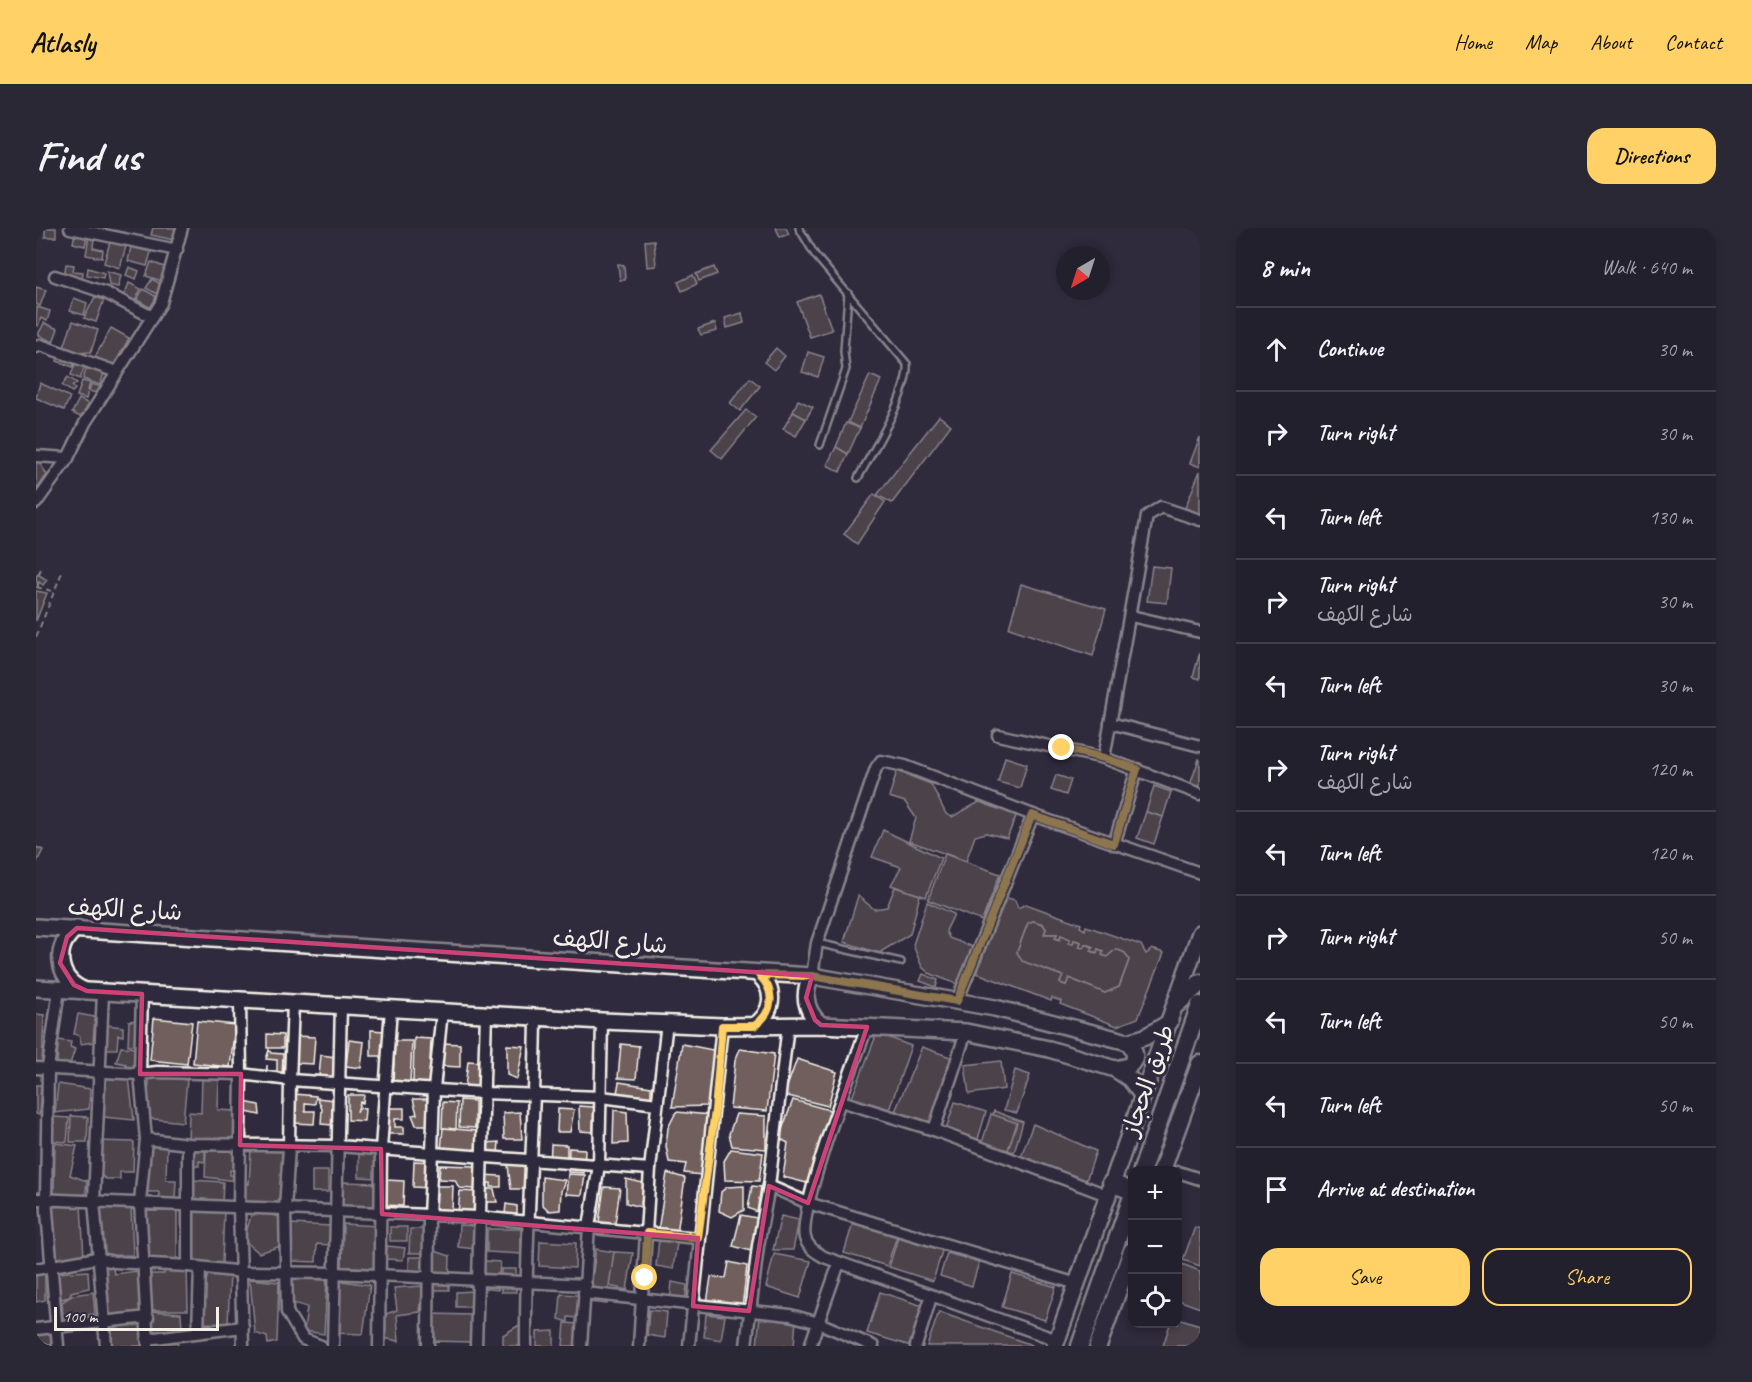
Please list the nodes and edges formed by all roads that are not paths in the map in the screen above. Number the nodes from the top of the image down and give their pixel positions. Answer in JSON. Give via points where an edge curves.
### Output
{"nodes":[{"id":1,"x":70,"y":228,"type":"edge"},
{"id":2,"x":182,"y":228,"type":"edge"},
{"id":3,"x":799,"y":228,"type":"edge"},
{"id":4,"x":92,"y":230,"type":"edge"},
{"id":5,"x":177,"y":250,"type":"junction"},
{"id":6,"x":55,"y":276,"type":"dead end"},
{"id":7,"x":848,"y":293,"type":"junction"},
{"id":8,"x":152,"y":317,"type":"junction"},
{"id":9,"x":36,"y":346,"type":"edge"},
{"id":10,"x":117,"y":372,"type":"junction"},
{"id":11,"x":820,"y":445,"type":"dead end"},
{"id":12,"x":36,"y":456,"type":"edge"},
{"id":13,"x":68,"y":458,"type":"junction"},
{"id":14,"x":858,"y":478,"type":"dead end"},
{"id":15,"x":37,"y":501,"type":"edge"},
{"id":16,"x":1200,"y":520,"type":"edge"},
{"id":17,"x":1131,"y":616,"type":"junction"},
{"id":18,"x":1200,"y":632,"type":"edge"},
{"id":19,"x":1110,"y":723,"type":"junction"},
{"id":20,"x":998,"y":735,"type":"dead end"},
{"id":21,"x":1200,"y":746,"type":"edge"},
{"id":22,"x":1104,"y":758,"type":"junction"},
{"id":23,"x":1137,"y":769,"type":"junction"},
{"id":24,"x":1200,"y":794,"type":"edge"},
{"id":25,"x":1032,"y":815,"type":"junction"},
{"id":26,"x":1114,"y":844,"type":"junction"},
{"id":27,"x":1200,"y":873,"type":"edge"},
{"id":28,"x":36,"y":927,"type":"edge"},
{"id":29,"x":77,"y":928,"type":"junction"},
{"id":30,"x":1200,"y":933,"type":"edge"},
{"id":31,"x":817,"y":944,"type":"junction"},
{"id":32,"x":901,"y":962,"type":"dead end"},
{"id":33,"x":759,"y":975,"type":"junction"},
{"id":34,"x":812,"y":976,"type":"junction"},
{"id":35,"x":1200,"y":983,"type":"edge"},
{"id":36,"x":36,"y":988,"type":"edge"},
{"id":37,"x":59,"y":989,"type":"junction"},
{"id":38,"x":87,"y":991,"type":"junction"},
{"id":39,"x":103,"y":992,"type":"junction"},
{"id":40,"x":142,"y":994,"type":"junction"},
{"id":41,"x":240,"y":1000,"type":"junction"},
{"id":42,"x":957,"y":1001,"type":"junction"},
{"id":43,"x":293,"y":1003,"type":"junction"},
{"id":44,"x":1177,"y":1004,"type":"junction"},
{"id":45,"x":341,"y":1005,"type":"junction"},
{"id":46,"x":1200,"y":1005,"type":"edge"},
{"id":47,"x":391,"y":1008,"type":"junction"},
{"id":48,"x":442,"y":1011,"type":"junction"},
{"id":49,"x":486,"y":1014,"type":"junction"},
{"id":50,"x":536,"y":1016,"type":"junction"},
{"id":51,"x":602,"y":1021,"type":"junction"},
{"id":52,"x":667,"y":1022,"type":"junction"},
{"id":53,"x":1170,"y":1022,"type":"junction"},
{"id":54,"x":821,"y":1024,"type":"junction"},
{"id":55,"x":788,"y":1025,"type":"junction"},
{"id":56,"x":722,"y":1026,"type":"junction"},
{"id":57,"x":754,"y":1026,"type":"junction"},
{"id":58,"x":867,"y":1027,"type":"junction"},
{"id":59,"x":966,"y":1032,"type":"junction"},
{"id":60,"x":1128,"y":1042,"type":"junction"},
{"id":61,"x":1200,"y":1067,"type":"edge"},
{"id":62,"x":36,"y":1068,"type":"edge"},
{"id":63,"x":48,"y":1068,"type":"junction"},
{"id":64,"x":1114,"y":1069,"type":"junction"},
{"id":65,"x":99,"y":1072,"type":"junction"},
{"id":66,"x":140,"y":1074,"type":"junction"},
{"id":67,"x":241,"y":1074,"type":"junction"},
{"id":68,"x":290,"y":1080,"type":"junction"},
{"id":69,"x":339,"y":1082,"type":"junction"},
{"id":70,"x":386,"y":1085,"type":"junction"},
{"id":71,"x":434,"y":1089,"type":"junction"},
{"id":72,"x":483,"y":1093,"type":"junction"},
{"id":73,"x":535,"y":1095,"type":"junction"},
{"id":74,"x":1142,"y":1095,"type":"junction"},
{"id":75,"x":601,"y":1097,"type":"junction"},
{"id":76,"x":841,"y":1101,"type":"junction"},
{"id":77,"x":657,"y":1104,"type":"junction"},
{"id":78,"x":41,"y":1126,"type":"edge"},
{"id":79,"x":934,"y":1130,"type":"junction"},
{"id":80,"x":146,"y":1139,"type":"junction"},
{"id":81,"x":188,"y":1144,"type":"junction"},
{"id":82,"x":240,"y":1144,"type":"junction"},
{"id":83,"x":338,"y":1146,"type":"junction"},
{"id":84,"x":289,"y":1148,"type":"junction"},
{"id":85,"x":381,"y":1149,"type":"junction"},
{"id":86,"x":432,"y":1153,"type":"junction"},
{"id":87,"x":480,"y":1156,"type":"junction"},
{"id":88,"x":532,"y":1159,"type":"junction"},
{"id":89,"x":598,"y":1165,"type":"junction"},
{"id":90,"x":1143,"y":1166,"type":"edge"},
{"id":91,"x":1170,"y":1166,"type":"edge"},
{"id":92,"x":650,"y":1169,"type":"junction"},
{"id":93,"x":1182,"y":1174,"type":"edge"},
{"id":94,"x":1200,"y":1179,"type":"edge"},
{"id":95,"x":769,"y":1186,"type":"junction"},
{"id":96,"x":1109,"y":1189,"type":"junction"},
{"id":97,"x":1128,"y":1191,"type":"edge"},
{"id":98,"x":41,"y":1199,"type":"edge"},
{"id":99,"x":94,"y":1201,"type":"junction"},
{"id":100,"x":140,"y":1202,"type":"junction"},
{"id":101,"x":808,"y":1203,"type":"junction"},
{"id":102,"x":189,"y":1204,"type":"junction"},
{"id":103,"x":239,"y":1208,"type":"junction"},
{"id":104,"x":1128,"y":1208,"type":"edge"},
{"id":105,"x":285,"y":1209,"type":"junction"},
{"id":106,"x":336,"y":1210,"type":"junction"},
{"id":107,"x":382,"y":1214,"type":"junction"},
{"id":108,"x":429,"y":1216,"type":"junction"},
{"id":109,"x":478,"y":1217,"type":"junction"},
{"id":110,"x":529,"y":1222,"type":"junction"},
{"id":111,"x":589,"y":1227,"type":"junction"},
{"id":112,"x":647,"y":1233,"type":"junction"},
{"id":113,"x":698,"y":1238,"type":"junction"},
{"id":114,"x":97,"y":1258,"type":"junction"},
{"id":115,"x":1128,"y":1262,"type":"edge"},
{"id":116,"x":142,"y":1263,"type":"junction"},
{"id":117,"x":839,"y":1263,"type":"junction"},
{"id":118,"x":188,"y":1266,"type":"junction"},
{"id":119,"x":50,"y":1267,"type":"junction"},
{"id":120,"x":200,"y":1268,"type":"junction"},
{"id":121,"x":36,"y":1269,"type":"edge"},
{"id":122,"x":284,"y":1271,"type":"junction"},
{"id":123,"x":243,"y":1272,"type":"junction"},
{"id":124,"x":335,"y":1273,"type":"junction"},
{"id":125,"x":380,"y":1275,"type":"junction"},
{"id":126,"x":428,"y":1278,"type":"junction"},
{"id":127,"x":477,"y":1281,"type":"junction"},
{"id":128,"x":525,"y":1283,"type":"junction"},
{"id":129,"x":1077,"y":1284,"type":"junction"},
{"id":130,"x":585,"y":1289,"type":"junction"},
{"id":131,"x":931,"y":1297,"type":"junction"},
{"id":132,"x":644,"y":1300,"type":"junction"},
{"id":133,"x":693,"y":1306,"type":"junction"},
{"id":134,"x":749,"y":1311,"type":"junction"},
{"id":135,"x":148,"y":1317,"type":"junction"},
{"id":136,"x":819,"y":1323,"type":"junction"},
{"id":137,"x":104,"y":1324,"type":"junction"},
{"id":138,"x":56,"y":1327,"type":"junction"},
{"id":139,"x":243,"y":1328,"type":"junction"},
{"id":140,"x":36,"y":1329,"type":"edge"},
{"id":141,"x":198,"y":1332,"type":"junction"},
{"id":142,"x":147,"y":1343,"type":"edge"},
{"id":143,"x":1056,"y":1343,"type":"edge"},
{"id":144,"x":58,"y":1346,"type":"edge"},
{"id":145,"x":106,"y":1346,"type":"edge"},
{"id":146,"x":243,"y":1346,"type":"edge"},
{"id":147,"x":321,"y":1346,"type":"edge"},
{"id":148,"x":333,"y":1346,"type":"edge"},
{"id":149,"x":379,"y":1346,"type":"edge"},
{"id":150,"x":428,"y":1346,"type":"edge"},
{"id":151,"x":476,"y":1346,"type":"edge"},
{"id":152,"x":526,"y":1346,"type":"edge"},
{"id":153,"x":581,"y":1346,"type":"edge"},
{"id":154,"x":639,"y":1346,"type":"edge"},
{"id":155,"x":689,"y":1346,"type":"edge"},
{"id":156,"x":746,"y":1346,"type":"edge"},
{"id":157,"x":810,"y":1346,"type":"edge"},
{"id":158,"x":873,"y":1346,"type":"edge"},
{"id":159,"x":916,"y":1346,"type":"edge"},
{"id":160,"x":1080,"y":1346,"type":"edge"},
{"id":161,"x":1098,"y":1346,"type":"edge"}],
"edges":[{"from":1,"to":4,"type":"street"},
{"from":2,"to":5,"type":"street"},
{"from":3,"to":7,"type":"lane","via":[[815,255]]},
{"from":4,"to":5,"type":"street"},
{"from":5,"to":8,"type":"street","via":[[161,303]]},
{"from":6,"to":8,"type":"street","via":[[106,293]]},
{"from":7,"to":11,"type":"lane","via":[[846,369]]},
{"from":7,"to":14,"type":"lane","via":[[907,364],[908,376]]},
{"from":8,"to":10,"type":"street"},
{"from":9,"to":10,"type":"street"},
{"from":10,"to":13,"type":"street"},
{"from":12,"to":13,"type":"street"},
{"from":13,"to":15,"type":"street"},
{"from":16,"to":17,"type":"street","via":[[1161,507],[1151,512]]},
{"from":17,"to":18,"type":"street"},
{"from":17,"to":19,"type":"street"},
{"from":19,"to":21,"type":"street"},
{"from":19,"to":22,"type":"street"},
{"from":20,"to":22,"type":"street"},
{"from":22,"to":23,"type":"street"},
{"from":23,"to":24,"type":"street"},
{"from":23,"to":26,"type":"street"},
{"from":25,"to":26,"type":"street"},
{"from":25,"to":31,"type":"street","via":[[905,766],[881,761]]},
{"from":25,"to":42,"type":"street"},
{"from":26,"to":27,"type":"street"},
{"from":28,"to":29,"type":"main road","name":"شارع الكهف"},
{"from":29,"to":33,"type":"main road","name":"شارع الكهف"},
{"from":29,"to":38,"type":"main road","via":[[63,943],[60,963],[69,981]]},
{"from":30,"to":44,"type":"main road"},
{"from":31,"to":32,"type":"lane"},
{"from":31,"to":34,"type":"street"},
{"from":33,"to":34,"type":"main road","name":"شارع الكهف"},
{"from":33,"to":57,"type":"main road","via":[[770,990],[771,1003],[767,1015]]},
{"from":34,"to":42,"type":"main road","name":"شارع الكهف"},
{"from":34,"to":54,"type":"main road","via":[[806,991],[807,1006]]},
{"from":35,"to":44,"type":"main road"},
{"from":36,"to":37,"type":"main road"},
{"from":37,"to":38,"type":"main road"},
{"from":37,"to":63,"type":"street"},
{"from":38,"to":39,"type":"main road"},
{"from":39,"to":40,"type":"main road"},
{"from":39,"to":65,"type":"street"},
{"from":40,"to":41,"type":"main road"},
{"from":40,"to":66,"type":"street"},
{"from":41,"to":43,"type":"main road"},
{"from":41,"to":67,"type":"street"},
{"from":42,"to":60,"type":"main road","name":"شارع الكهف"},
{"from":43,"to":45,"type":"main road"},
{"from":43,"to":68,"type":"street"},
{"from":44,"to":53,"type":"main road"},
{"from":45,"to":47,"type":"main road"},
{"from":45,"to":69,"type":"street"},
{"from":46,"to":90,"type":"main road","name":"طريق الحجاز"},
{"from":47,"to":48,"type":"main road"},
{"from":47,"to":70,"type":"street"},
{"from":48,"to":49,"type":"main road"},
{"from":48,"to":71,"type":"street"},
{"from":49,"to":50,"type":"main road"},
{"from":49,"to":72,"type":"street"},
{"from":50,"to":51,"type":"main road"},
{"from":50,"to":73,"type":"street"},
{"from":51,"to":52,"type":"main road"},
{"from":51,"to":75,"type":"street"},
{"from":52,"to":56,"type":"main road"},
{"from":52,"to":77,"type":"street"},
{"from":53,"to":60,"type":"main road"},
{"from":53,"to":74,"type":"main road"},
{"from":54,"to":55,"type":"main road"},
{"from":54,"to":58,"type":"main road"},
{"from":55,"to":57,"type":"main road"},
{"from":55,"to":95,"type":"street"},
{"from":56,"to":57,"type":"main road"},
{"from":56,"to":113,"type":"street"},
{"from":58,"to":59,"type":"main road"},
{"from":58,"to":76,"type":"street"},
{"from":59,"to":64,"type":"main road","via":[[1049,1049]]},
{"from":59,"to":79,"type":"street"},
{"from":60,"to":64,"type":"main road","via":[[1134,1060],[1126,1068]]},
{"from":61,"to":91,"type":"main road","name":"طريق الحجاز"},
{"from":62,"to":63,"type":"street"},
{"from":63,"to":65,"type":"street"},
{"from":63,"to":78,"type":"street"},
{"from":64,"to":74,"type":"main road","via":[[1130,1079]]},
{"from":65,"to":66,"type":"street"},
{"from":65,"to":99,"type":"street"},
{"from":66,"to":67,"type":"street"},
{"from":66,"to":80,"type":"street"},
{"from":67,"to":68,"type":"street"},
{"from":67,"to":82,"type":"street"},
{"from":68,"to":69,"type":"street"},
{"from":68,"to":84,"type":"street"},
{"from":69,"to":70,"type":"street"},
{"from":69,"to":83,"type":"street"},
{"from":70,"to":71,"type":"street"},
{"from":70,"to":85,"type":"street"},
{"from":71,"to":72,"type":"street"},
{"from":71,"to":86,"type":"street"},
{"from":72,"to":73,"type":"street"},
{"from":72,"to":87,"type":"street"},
{"from":73,"to":75,"type":"street"},
{"from":73,"to":88,"type":"street"},
{"from":74,"to":96,"type":"main road"},
{"from":75,"to":77,"type":"street"},
{"from":75,"to":89,"type":"street"},
{"from":76,"to":79,"type":"street"},
{"from":76,"to":101,"type":"street"},
{"from":77,"to":92,"type":"street"},
{"from":78,"to":98,"type":"street"},
{"from":79,"to":96,"type":"street"},
{"from":80,"to":81,"type":"street"},
{"from":80,"to":100,"type":"street"},
{"from":81,"to":82,"type":"street"},
{"from":81,"to":102,"type":"street"},
{"from":82,"to":84,"type":"street"},
{"from":82,"to":103,"type":"street"},
{"from":83,"to":84,"type":"street"},
{"from":83,"to":85,"type":"street"},
{"from":83,"to":106,"type":"street"},
{"from":84,"to":105,"type":"street"},
{"from":85,"to":86,"type":"street"},
{"from":85,"to":107,"type":"street"},
{"from":86,"to":87,"type":"street"},
{"from":86,"to":108,"type":"street"},
{"from":87,"to":88,"type":"street"},
{"from":87,"to":109,"type":"street"},
{"from":88,"to":89,"type":"street"},
{"from":88,"to":110,"type":"street"},
{"from":89,"to":92,"type":"street"},
{"from":89,"to":111,"type":"street"},
{"from":92,"to":112,"type":"street"},
{"from":93,"to":94,"type":"street"},
{"from":95,"to":101,"type":"street"},
{"from":95,"to":134,"type":"street"},
{"from":96,"to":97,"type":"main road"},
{"from":96,"to":129,"type":"main road"},
{"from":98,"to":99,"type":"street"},
{"from":98,"to":119,"type":"street"},
{"from":99,"to":100,"type":"street"},
{"from":99,"to":114,"type":"street"},
{"from":100,"to":102,"type":"street"},
{"from":100,"to":116,"type":"street"},
{"from":101,"to":117,"type":"street","via":[[805,1237],[810,1247]]},
{"from":101,"to":129,"type":"street"},
{"from":102,"to":103,"type":"street"},
{"from":102,"to":118,"type":"street"},
{"from":103,"to":105,"type":"street"},
{"from":103,"to":123,"type":"street"},
{"from":104,"to":160,"type":"main road"},
{"from":105,"to":106,"type":"street"},
{"from":105,"to":122,"type":"street"},
{"from":106,"to":107,"type":"street"},
{"from":106,"to":124,"type":"street"},
{"from":107,"to":108,"type":"street"},
{"from":107,"to":125,"type":"street"},
{"from":108,"to":109,"type":"street"},
{"from":108,"to":126,"type":"street"},
{"from":109,"to":110,"type":"street"},
{"from":109,"to":127,"type":"street"},
{"from":110,"to":111,"type":"street"},
{"from":110,"to":128,"type":"street"},
{"from":111,"to":112,"type":"street"},
{"from":111,"to":130,"type":"street"},
{"from":112,"to":113,"type":"street"},
{"from":112,"to":132,"type":"street"},
{"from":113,"to":133,"type":"street"},
{"from":114,"to":116,"type":"street"},
{"from":114,"to":119,"type":"street"},
{"from":114,"to":137,"type":"street"},
{"from":115,"to":161,"type":"main road"},
{"from":116,"to":118,"type":"street"},
{"from":116,"to":135,"type":"street"},
{"from":117,"to":131,"type":"street"},
{"from":117,"to":136,"type":"street"},
{"from":118,"to":120,"type":"street"},
{"from":119,"to":121,"type":"street"},
{"from":119,"to":138,"type":"street"},
{"from":120,"to":123,"type":"street"},
{"from":120,"to":141,"type":"street"},
{"from":122,"to":123,"type":"street"},
{"from":122,"to":124,"type":"street"},
{"from":122,"to":147,"type":"street","via":[[290,1321],[303,1339]]},
{"from":123,"to":139,"type":"street"},
{"from":124,"to":125,"type":"street"},
{"from":124,"to":148,"type":"street"},
{"from":125,"to":126,"type":"street"},
{"from":125,"to":149,"type":"street"},
{"from":126,"to":127,"type":"street"},
{"from":126,"to":150,"type":"street"},
{"from":127,"to":128,"type":"street"},
{"from":127,"to":151,"type":"street"},
{"from":128,"to":130,"type":"street"},
{"from":128,"to":152,"type":"street"},
{"from":129,"to":143,"type":"main road"},
{"from":130,"to":132,"type":"street"},
{"from":130,"to":153,"type":"street"},
{"from":131,"to":143,"type":"street"},
{"from":131,"to":159,"type":"street"},
{"from":132,"to":133,"type":"street"},
{"from":132,"to":154,"type":"street"},
{"from":133,"to":134,"type":"street"},
{"from":133,"to":155,"type":"street"},
{"from":134,"to":136,"type":"street"},
{"from":134,"to":156,"type":"street"},
{"from":135,"to":137,"type":"street"},
{"from":135,"to":142,"type":"street"},
{"from":136,"to":157,"type":"street"},
{"from":136,"to":158,"type":"street"},
{"from":137,"to":138,"type":"street"},
{"from":137,"to":145,"type":"street"},
{"from":138,"to":140,"type":"street"},
{"from":138,"to":144,"type":"street"},
{"from":139,"to":141,"type":"street"},
{"from":139,"to":146,"type":"street"},
{"from":141,"to":142,"type":"street"}]}
